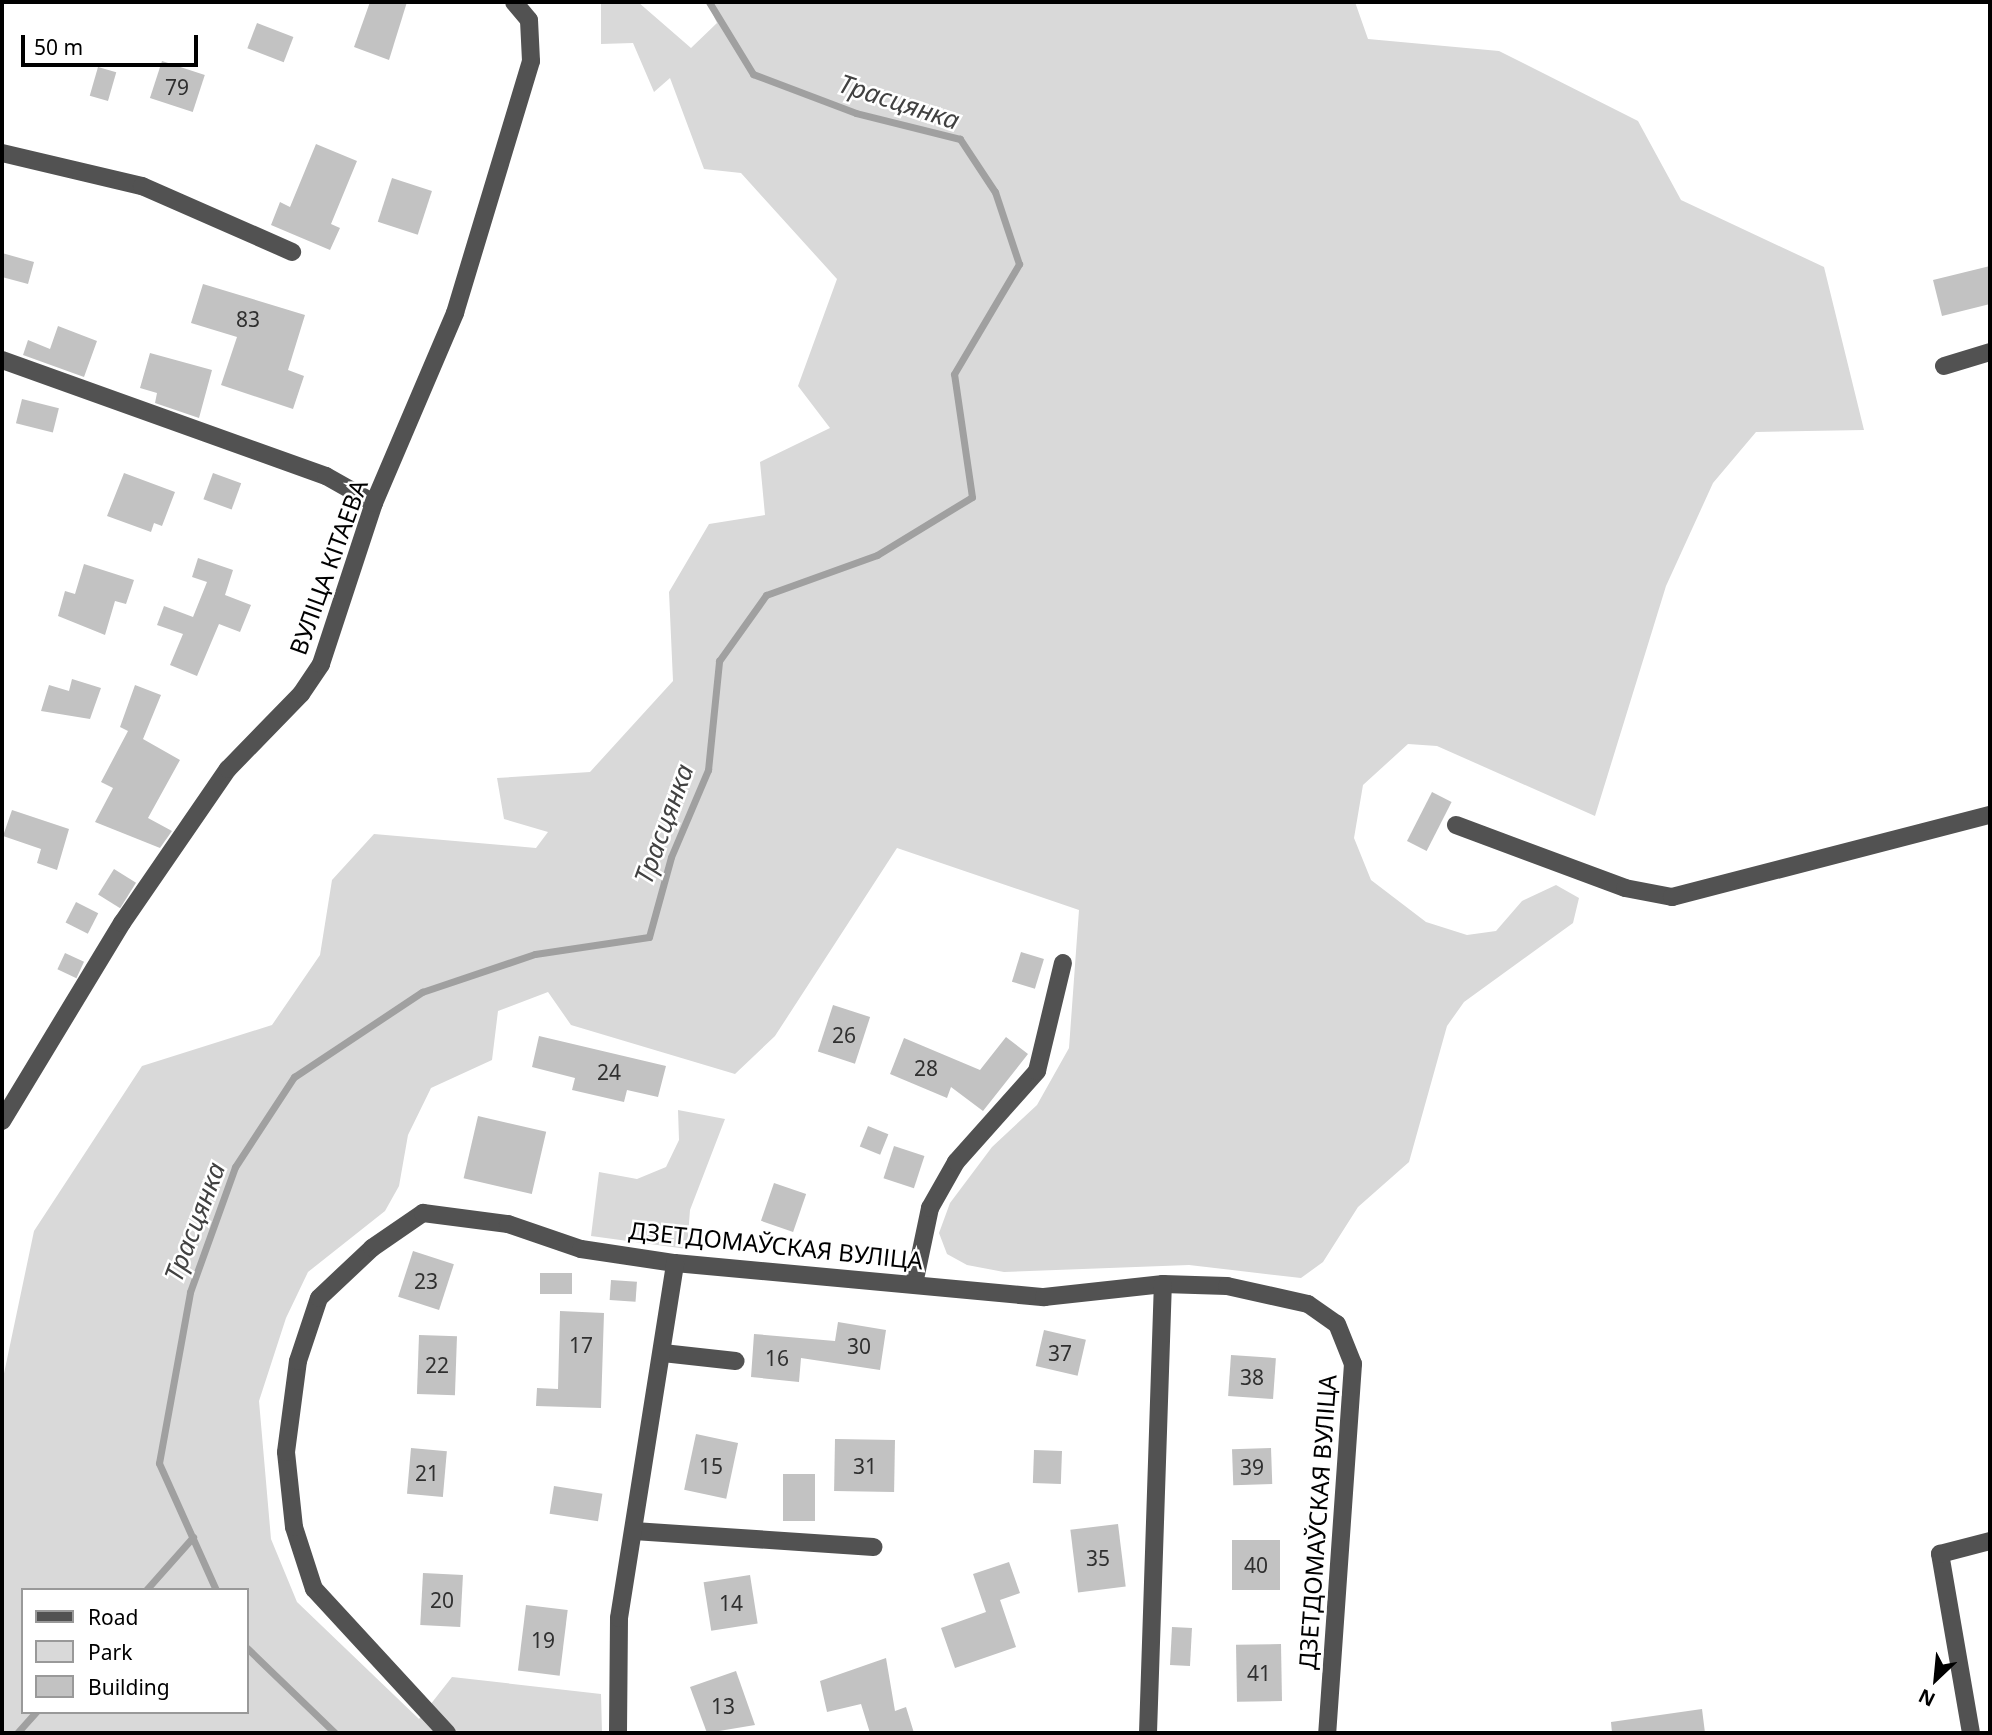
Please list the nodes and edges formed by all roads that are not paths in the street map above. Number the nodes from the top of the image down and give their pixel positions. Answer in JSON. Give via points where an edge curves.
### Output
{"nodes":[{"id":1,"x":514,"y":2,"type":"edge"},
{"id":2,"x":2,"y":153,"type":"edge"},
{"id":3,"x":292,"y":252,"type":"dead end"},
{"id":4,"x":1990,"y":352,"type":"edge"},
{"id":5,"x":2,"y":360,"type":"edge"},
{"id":6,"x":1944,"y":366,"type":"dead end"},
{"id":7,"x":374,"y":503,"type":"junction"},
{"id":8,"x":1990,"y":815,"type":"edge"},
{"id":9,"x":1456,"y":825,"type":"dead end"},
{"id":10,"x":1062,"y":963,"type":"dead end"},
{"id":11,"x":2,"y":1121,"type":"edge"},
{"id":12,"x":674,"y":1263,"type":"junction"},
{"id":13,"x":914,"y":1284,"type":"junction"},
{"id":14,"x":1163,"y":1284,"type":"junction"},
{"id":15,"x":663,"y":1353,"type":"junction"},
{"id":16,"x":736,"y":1361,"type":"dead end"},
{"id":17,"x":634,"y":1531,"type":"junction"},
{"id":18,"x":1990,"y":1541,"type":"edge"},
{"id":19,"x":873,"y":1546,"type":"dead end"},
{"id":20,"x":447,"y":1733,"type":"edge"},
{"id":21,"x":618,"y":1733,"type":"edge"},
{"id":22,"x":1148,"y":1733,"type":"edge"},
{"id":23,"x":1327,"y":1733,"type":"edge"},
{"id":24,"x":1971,"y":1733,"type":"edge"}],
"edges":[{"from":1,"to":7,"type":"street","name":"ВУЛІЦА КІТАЕВА","via":[[529,20],[531,61],[455,313]]},
{"from":2,"to":3,"type":"street","via":[[142,186]]},
{"from":4,"to":6,"type":"street"},
{"from":5,"to":7,"type":"street","via":[[326,476]]},
{"from":7,"to":11,"type":"street","name":"ВУЛІЦА КІТАЕВА","via":[[321,664],[301,694],[228,769],[122,923]]},
{"from":8,"to":9,"type":"street","via":[[1672,898],[1625,888]]},
{"from":10,"to":13,"type":"street","via":[[1037,1071],[956,1162],[930,1208]]},
{"from":12,"to":13,"type":"street","name":"ДЗЕТДОМАЎСКАЯ ВУЛІЦА"},
{"from":12,"to":15,"type":"street"},
{"from":12,"to":20,"type":"street","name":"ДЗЕТДОМАЎСКАЯ ВУЛІЦА","via":[[581,1249],[508,1224],[423,1213],[372,1248],[319,1298],[298,1361],[286,1452],[294,1527],[314,1589]]},
{"from":13,"to":14,"type":"street","name":"ДЗЕТДОМАЎСКАЯ ВУЛІЦА","via":[[1044,1297]]},
{"from":14,"to":22,"type":"street"},
{"from":14,"to":23,"type":"street","name":"ДЗЕТДОМАЎСКАЯ ВУЛІЦА","via":[[1248,1289],[1308,1304],[1337,1324],[1353,1364]]},
{"from":15,"to":16,"type":"street"},
{"from":15,"to":17,"type":"street"},
{"from":17,"to":19,"type":"street"},
{"from":17,"to":21,"type":"street","via":[[619,1618]]},
{"from":18,"to":24,"type":"street","via":[[1941,1554]]}]}
